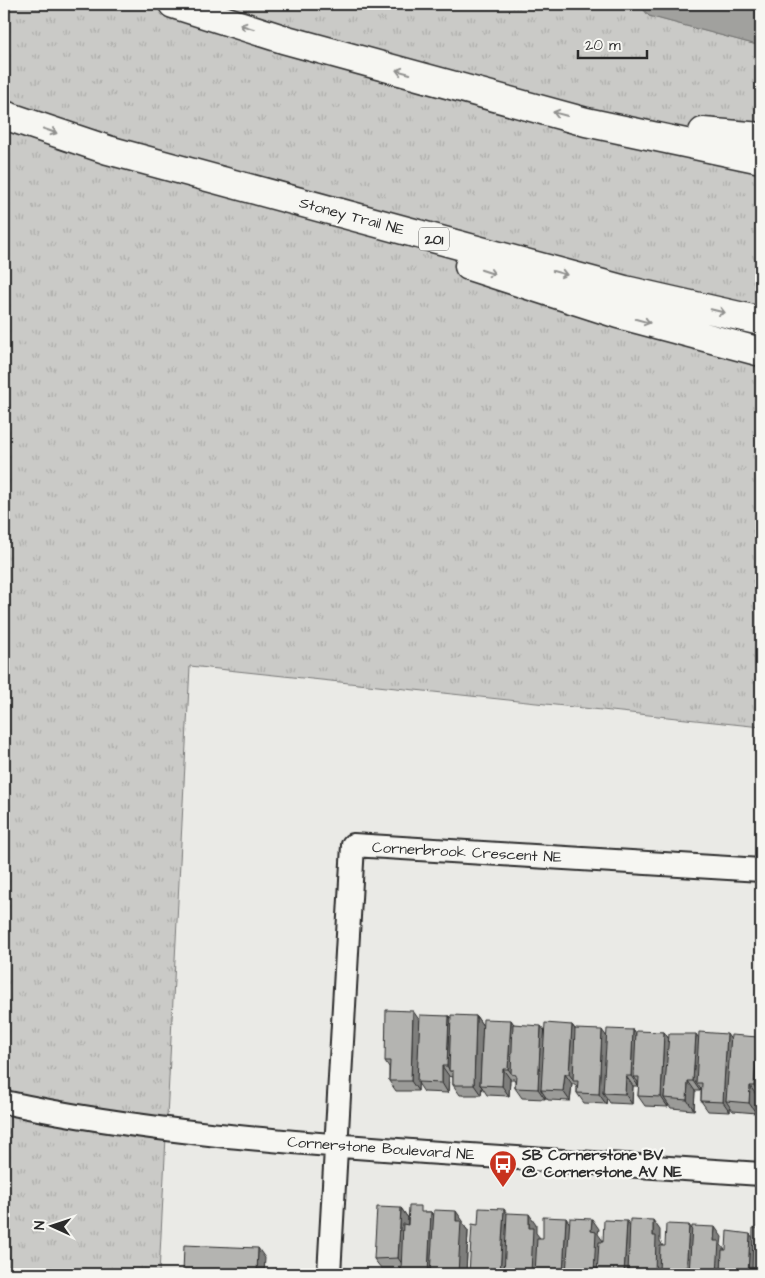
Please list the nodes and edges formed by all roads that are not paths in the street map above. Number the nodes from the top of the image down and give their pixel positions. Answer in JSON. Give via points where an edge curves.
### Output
{"nodes":[{"id":1,"x":173,"y":4,"type":"edge"},
{"id":2,"x":4,"y":115,"type":"edge"},
{"id":3,"x":586,"y":122,"type":"junction"},
{"id":4,"x":761,"y":137,"type":"edge"},
{"id":5,"x":108,"y":150,"type":"junction"},
{"id":6,"x":761,"y":159,"type":"edge"},
{"id":7,"x":761,"y":321,"type":"edge"},
{"id":8,"x":761,"y":352,"type":"edge"},
{"id":9,"x":761,"y":870,"type":"edge"},
{"id":10,"x":4,"y":1102,"type":"edge"},
{"id":11,"x":336,"y":1146,"type":"junction"},
{"id":12,"x":761,"y":1174,"type":"edge"},
{"id":13,"x":329,"y":1274,"type":"edge"}],
"edges":[{"from":3,"to":1,"type":"highway","one_way":true,"via":[[283,39]]},
{"from":2,"to":5,"type":"highway","name":"Stoney Trail NE","number":"201","one_way":true},
{"from":3,"to":4,"type":"highway"},
{"from":3,"to":6,"type":"highway"},
{"from":5,"to":7,"type":"highway","name":"Stoney Trail NE","number":"201","one_way":true,"via":[[625,290]]},
{"from":5,"to":8,"type":"highway","one_way":true,"via":[[618,314]]},
{"from":9,"to":11,"type":"street","name":"Cornerbrook Crescent NE","via":[[353,845]]},
{"from":10,"to":11,"type":"street","name":"Cornerstone Boulevard NE","via":[[180,1132]]},
{"from":11,"to":12,"type":"street","name":"Cornerstone Boulevard NE"},
{"from":11,"to":13,"type":"street"}]}
